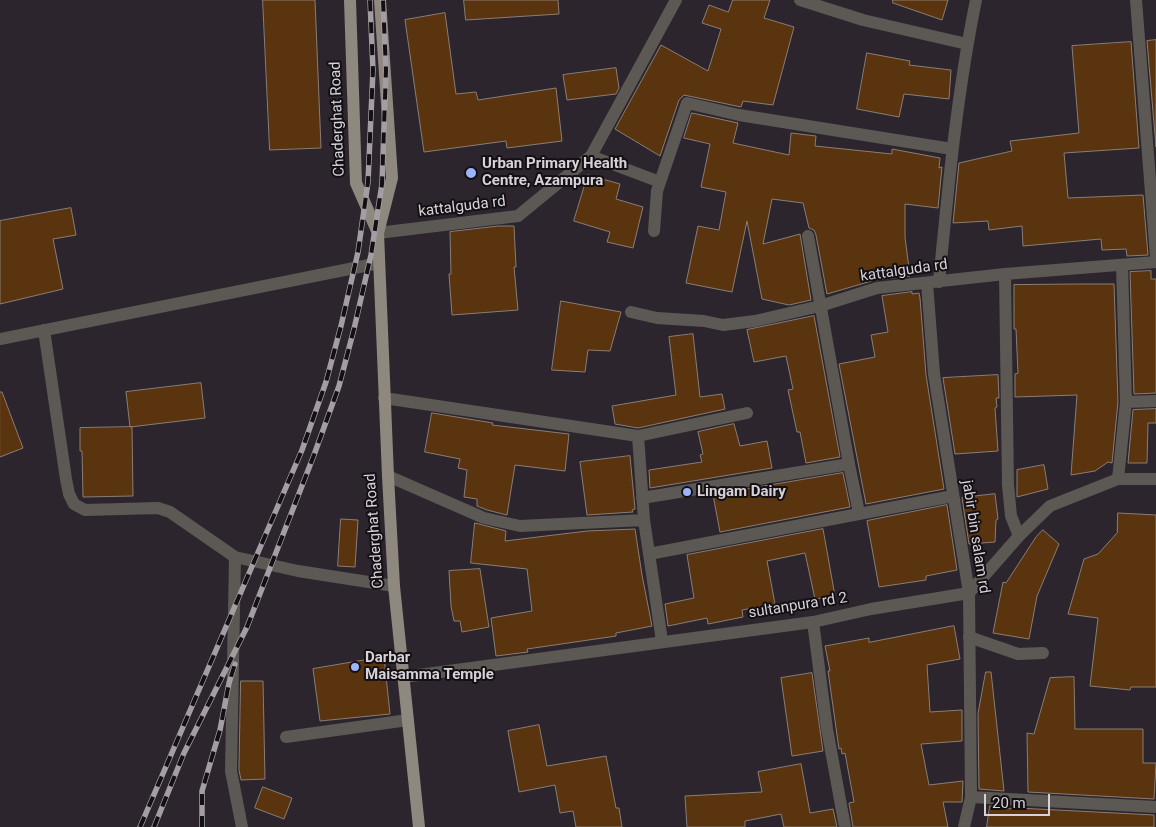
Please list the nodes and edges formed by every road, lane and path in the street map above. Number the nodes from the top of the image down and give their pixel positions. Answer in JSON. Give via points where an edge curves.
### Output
{"nodes":[{"id":1,"x":350,"y":0,"type":"edge"},
{"id":2,"x":380,"y":0,"type":"edge"},
{"id":3,"x":676,"y":0,"type":"edge"},
{"id":4,"x":800,"y":0,"type":"edge"},
{"id":5,"x":976,"y":0,"type":"edge"},
{"id":6,"x":1136,"y":0,"type":"edge"},
{"id":7,"x":967,"y":44,"type":"junction"},
{"id":8,"x":952,"y":149,"type":"junction"},
{"id":9,"x":591,"y":156,"type":"junction"},
{"id":10,"x":660,"y":182,"type":"junction"},
{"id":11,"x":654,"y":231,"type":"dead end"},
{"id":12,"x":378,"y":233,"type":"junction"},
{"id":13,"x":808,"y":236,"type":"dead end"},
{"id":14,"x":1156,"y":257,"type":"edge"},
{"id":15,"x":1156,"y":262,"type":"edge"},
{"id":16,"x":379,"y":264,"type":"junction"},
{"id":17,"x":1122,"y":265,"type":"junction"},
{"id":18,"x":1005,"y":274,"type":"junction"},
{"id":19,"x":933,"y":283,"type":"junction"},
{"id":20,"x":820,"y":306,"type":"junction"},
{"id":21,"x":631,"y":312,"type":"dead end"},
{"id":22,"x":44,"y":330,"type":"junction"},
{"id":23,"x":0,"y":339,"type":"edge"},
{"id":24,"x":384,"y":398,"type":"junction"},
{"id":25,"x":1126,"y":402,"type":"junction"},
{"id":26,"x":1156,"y":402,"type":"edge"},
{"id":27,"x":747,"y":412,"type":"dead end"},
{"id":28,"x":638,"y":436,"type":"junction"},
{"id":29,"x":849,"y":464,"type":"junction"},
{"id":30,"x":388,"y":476,"type":"junction"},
{"id":31,"x":1118,"y":479,"type":"junction"},
{"id":32,"x":1156,"y":479,"type":"edge"},
{"id":33,"x":952,"y":496,"type":"junction"},
{"id":34,"x":642,"y":498,"type":"junction"},
{"id":35,"x":859,"y":513,"type":"junction"},
{"id":36,"x":644,"y":520,"type":"junction"},
{"id":37,"x":1020,"y":536,"type":"junction"},
{"id":38,"x":649,"y":554,"type":"junction"},
{"id":39,"x":234,"y":557,"type":"junction"},
{"id":40,"x":394,"y":586,"type":"junction"},
{"id":41,"x":969,"y":593,"type":"junction"},
{"id":42,"x":813,"y":622,"type":"junction"},
{"id":43,"x":969,"y":637,"type":"junction"},
{"id":44,"x":662,"y":641,"type":"junction"},
{"id":45,"x":1043,"y":653,"type":"dead end"},
{"id":46,"x":404,"y":677,"type":"junction"},
{"id":47,"x":408,"y":720,"type":"junction"},
{"id":48,"x":286,"y":737,"type":"dead end"},
{"id":49,"x":971,"y":797,"type":"junction"},
{"id":50,"x":1156,"y":807,"type":"edge"},
{"id":51,"x":242,"y":827,"type":"edge"},
{"id":52,"x":419,"y":827,"type":"edge"},
{"id":53,"x":845,"y":827,"type":"edge"},
{"id":54,"x":964,"y":827,"type":"edge"}],
"edges":[{"from":1,"to":12,"type":"main road","name":"Chaderghat Road","via":[[356,183]]},
{"from":2,"to":12,"type":"main road","name":"Chaderghat Road","via":[[392,178]]},
{"from":3,"to":9,"type":"street","name":"kattalguda rd"},
{"from":4,"to":7,"type":"street","via":[[863,20]]},
{"from":5,"to":7,"type":"street","name":"jabir bin salam rd"},
{"from":6,"to":14,"type":"street"},
{"from":7,"to":8,"type":"street","name":"jabir bin salam rd"},
{"from":8,"to":10,"type":"street","via":[[739,115],[687,103]]},
{"from":8,"to":19,"type":"street","name":"jabir bin salam rd"},
{"from":9,"to":10,"type":"street"},
{"from":9,"to":12,"type":"street","name":"kattalguda rd","via":[[518,216]]},
{"from":10,"to":11,"type":"street"},
{"from":12,"to":16,"type":"main road","name":"Chaderghat Road"},
{"from":13,"to":20,"type":"street"},
{"from":15,"to":17,"type":"street","name":"kattalguda rd"},
{"from":16,"to":22,"type":"street"},
{"from":16,"to":24,"type":"main road","name":"Chaderghat Road"},
{"from":17,"to":18,"type":"street","name":"kattalguda rd"},
{"from":17,"to":25,"type":"street"},
{"from":18,"to":19,"type":"street","name":"kattalguda rd"},
{"from":18,"to":37,"type":"street","via":[[1008,486],[1011,516]]},
{"from":19,"to":20,"type":"street","name":"kattalguda rd","via":[[877,288]]},
{"from":19,"to":33,"type":"street","name":"jabir bin salam rd","via":[[934,374]]},
{"from":20,"to":21,"type":"street","name":"kattalguda rd","via":[[723,325]]},
{"from":20,"to":29,"type":"street"},
{"from":22,"to":23,"type":"street"},
{"from":22,"to":39,"type":"street","via":[[66,479],[74,504],[85,510],[158,508],[186,522]]},
{"from":24,"to":28,"type":"street"},
{"from":24,"to":30,"type":"main road","name":"Chaderghat Road"},
{"from":25,"to":26,"type":"street"},
{"from":25,"to":31,"type":"street"},
{"from":27,"to":28,"type":"street"},
{"from":28,"to":34,"type":"street"},
{"from":29,"to":34,"type":"street"},
{"from":29,"to":35,"type":"street"},
{"from":30,"to":36,"type":"street","via":[[484,518],[520,526]]},
{"from":30,"to":40,"type":"main road","name":"Chaderghat Road"},
{"from":31,"to":32,"type":"street"},
{"from":31,"to":37,"type":"street","via":[[1050,506]]},
{"from":33,"to":35,"type":"street"},
{"from":33,"to":41,"type":"street","name":"jabir bin salam rd"},
{"from":34,"to":36,"type":"street"},
{"from":35,"to":38,"type":"street"},
{"from":36,"to":38,"type":"street"},
{"from":37,"to":41,"type":"street"},
{"from":38,"to":44,"type":"street"},
{"from":39,"to":40,"type":"street"},
{"from":39,"to":51,"type":"street","via":[[230,771]]},
{"from":40,"to":46,"type":"main road","name":"Chaderghat Road"},
{"from":41,"to":42,"type":"street","name":"sultanpura rd 2"},
{"from":41,"to":43,"type":"street","name":"jabir bin salam rd"},
{"from":42,"to":44,"type":"street","name":"sultanpura rd 2"},
{"from":42,"to":53,"type":"street"},
{"from":43,"to":45,"type":"street","via":[[1018,654]]},
{"from":43,"to":49,"type":"street","name":"jabir bin salam rd"},
{"from":44,"to":46,"type":"street","name":"sultanpura rd 2"},
{"from":46,"to":47,"type":"main road","name":"Chaderghat Road"},
{"from":47,"to":48,"type":"street"},
{"from":47,"to":52,"type":"main road","name":"Chaderghat Road"},
{"from":49,"to":50,"type":"street"},
{"from":49,"to":54,"type":"street","name":"jabir bin salam rd"}]}
